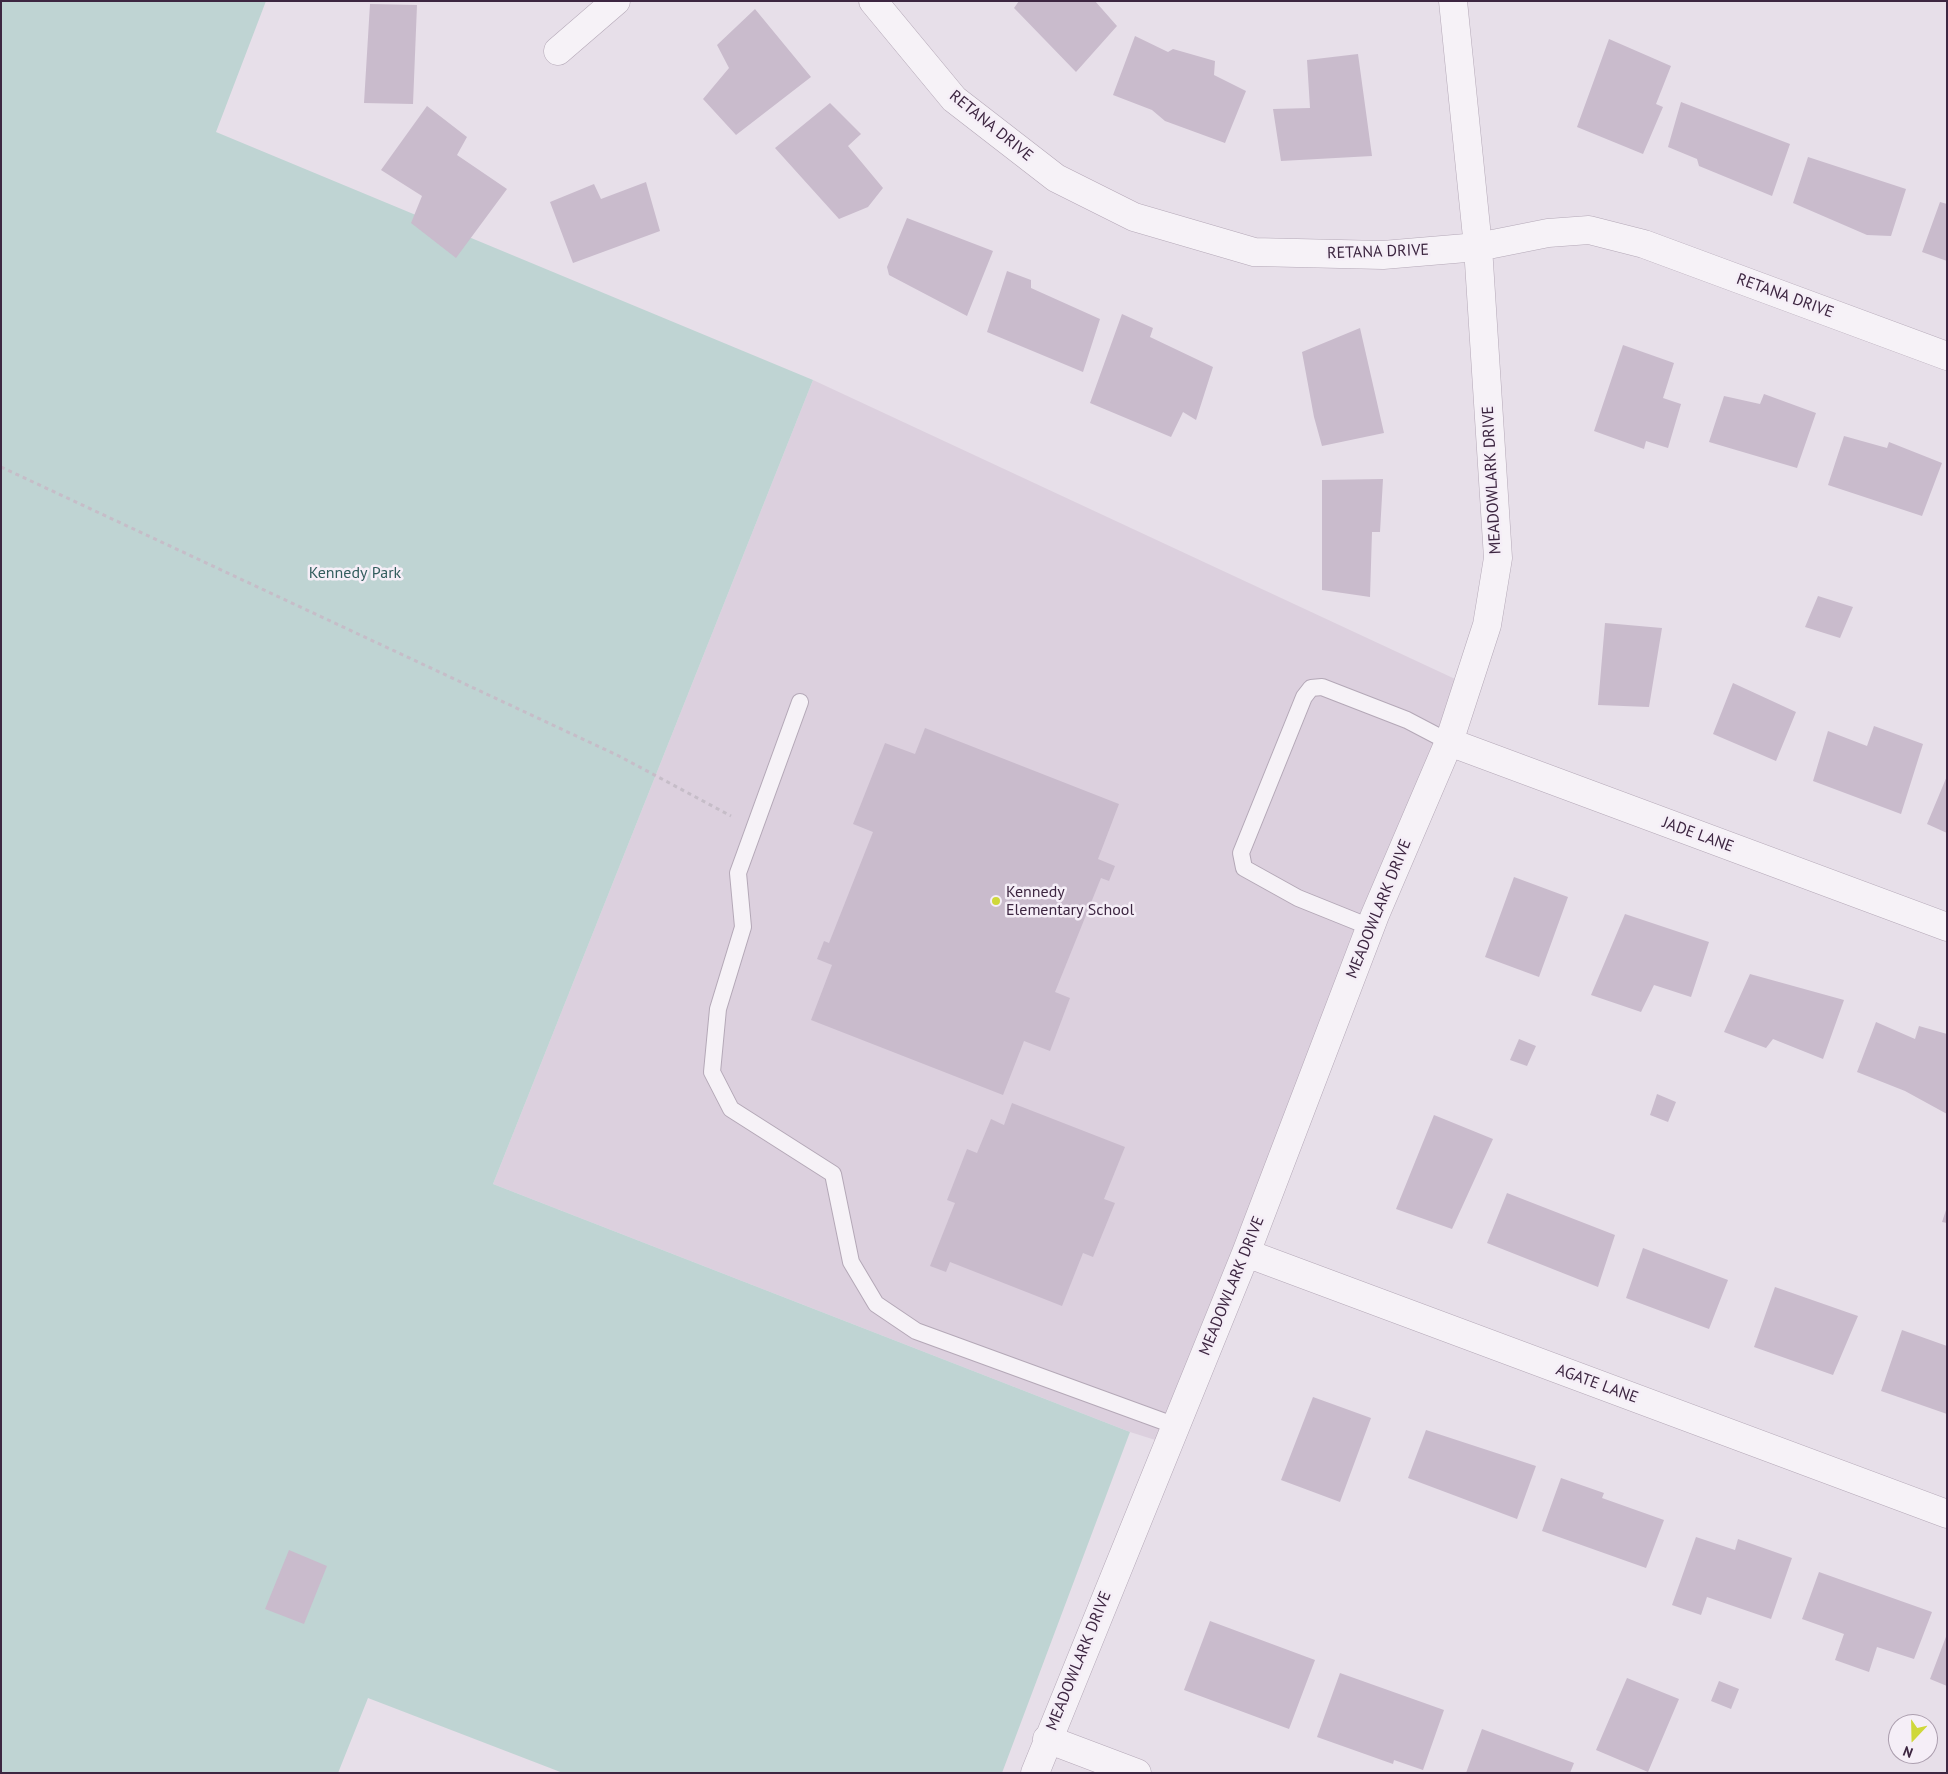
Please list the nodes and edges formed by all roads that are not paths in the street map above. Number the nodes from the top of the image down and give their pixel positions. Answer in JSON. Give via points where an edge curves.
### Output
{"nodes":[{"id":1,"x":616,"y":1,"type":"edge"},
{"id":2,"x":873,"y":1,"type":"edge"},
{"id":3,"x":1452,"y":1,"type":"edge"},
{"id":4,"x":558,"y":51,"type":"dead end"},
{"id":5,"x":1478,"y":247,"type":"junction"},
{"id":6,"x":1947,"y":356,"type":"edge"},
{"id":7,"x":800,"y":702,"type":"dead end"},
{"id":8,"x":1449,"y":742,"type":"junction"},
{"id":9,"x":1370,"y":927,"type":"junction"},
{"id":10,"x":1947,"y":927,"type":"edge"},
{"id":11,"x":1246,"y":1253,"type":"junction"},
{"id":12,"x":1176,"y":1426,"type":"junction"},
{"id":13,"x":1947,"y":1514,"type":"edge"},
{"id":14,"x":1047,"y":1739,"type":"junction"},
{"id":15,"x":1035,"y":1773,"type":"edge"},
{"id":16,"x":1137,"y":1773,"type":"edge"}],
"edges":[{"from":1,"to":4,"type":"street"},
{"from":2,"to":5,"type":"street","name":"RETANA DRIVE","via":[[954,99],[1056,178],[1134,217],[1254,252],[1383,254]]},
{"from":3,"to":5,"type":"street","name":"MEADOWLARK DRIVE"},
{"from":5,"to":6,"type":"street","name":"RETANA DRIVE","via":[[1548,233],[1589,230],[1644,244]]},
{"from":5,"to":8,"type":"street","name":"MEADOWLARK DRIVE","via":[[1498,558],[1487,625]]},
{"from":7,"to":12,"type":"lane","via":[[738,873],[743,927],[718,1009],[712,1072],[731,1109],[834,1174],[851,1262],[876,1304],[916,1331]]},
{"from":8,"to":9,"type":"street","name":"MEADOWLARK DRIVE"},
{"from":8,"to":9,"type":"lane","via":[[1408,720],[1322,686],[1311,688],[1304,697],[1241,853],[1244,868],[1298,898]]},
{"from":8,"to":10,"type":"street","name":"JADE LANE"},
{"from":9,"to":11,"type":"street","name":"MEADOWLARK DRIVE"},
{"from":11,"to":12,"type":"street","name":"MEADOWLARK DRIVE"},
{"from":11,"to":13,"type":"street","name":"AGATE LANE"},
{"from":12,"to":14,"type":"street","name":"MEADOWLARK DRIVE"},
{"from":14,"to":15,"type":"street","name":"MEADOWLARK DRIVE"},
{"from":14,"to":16,"type":"street"}]}
